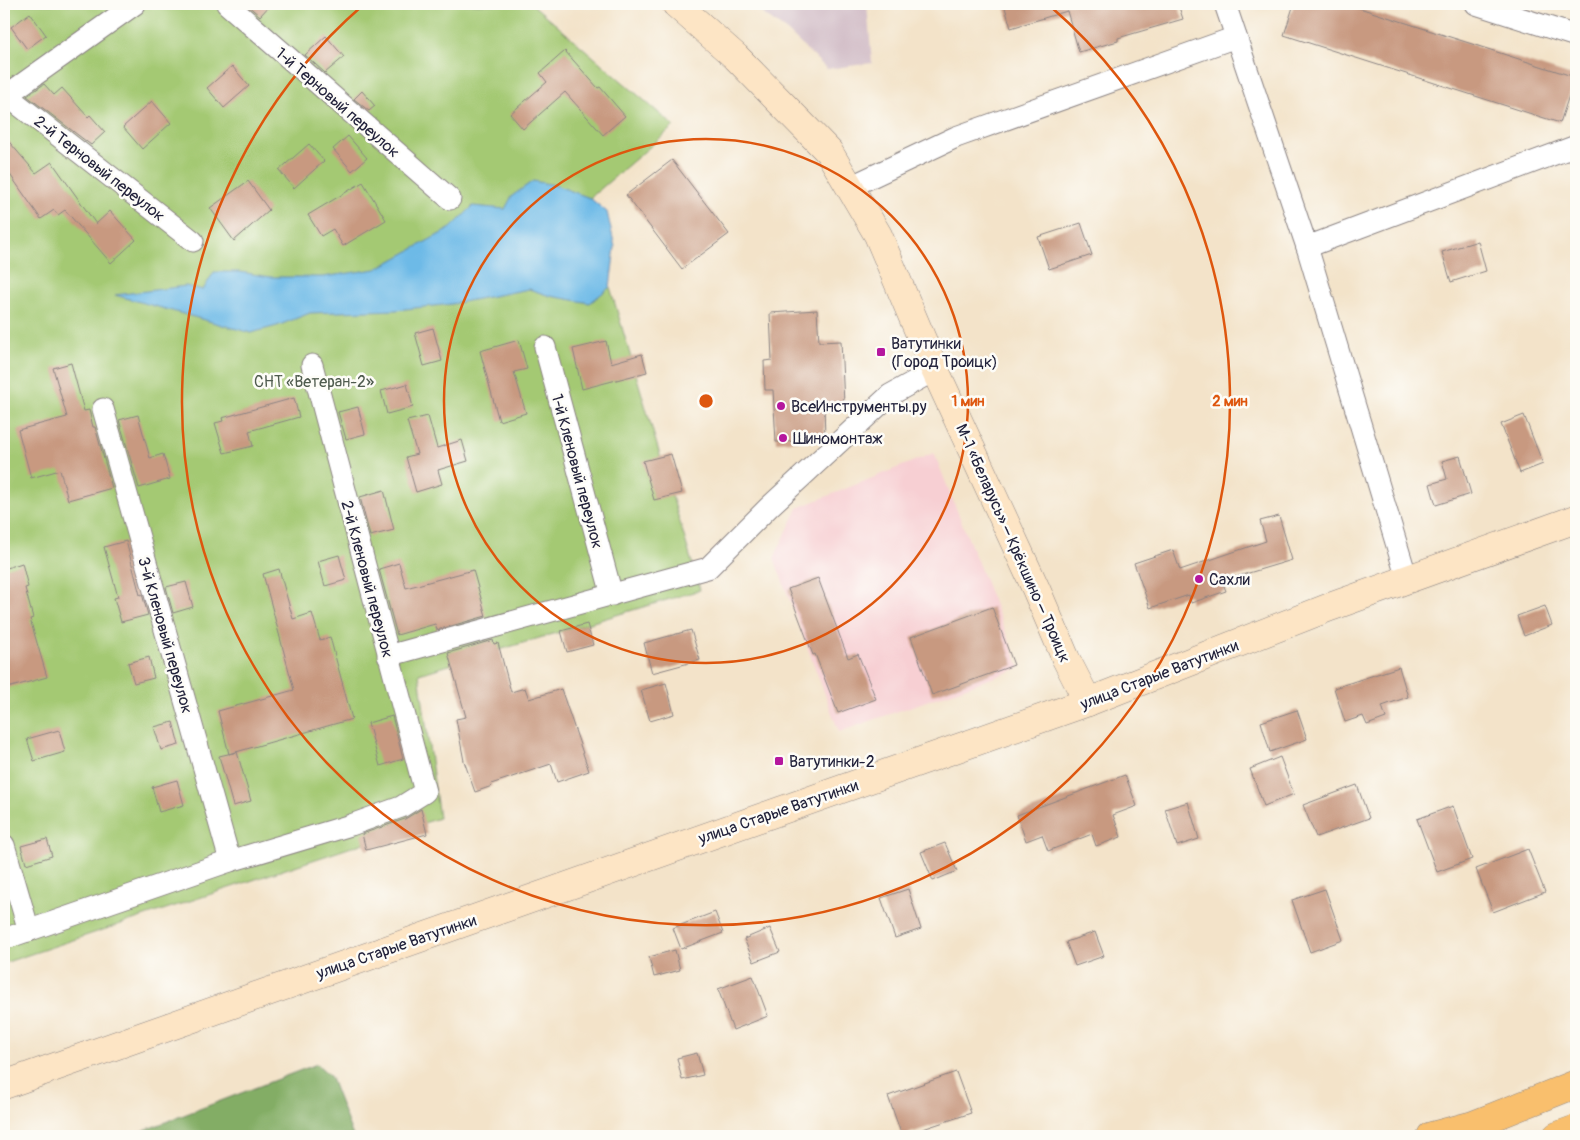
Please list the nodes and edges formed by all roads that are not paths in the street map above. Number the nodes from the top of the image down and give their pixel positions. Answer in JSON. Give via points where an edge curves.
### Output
{"nodes":[{"id":1,"x":135,"y":4,"type":"edge"},
{"id":2,"x":227,"y":4,"type":"edge"},
{"id":3,"x":676,"y":4,"type":"edge"},
{"id":4,"x":1226,"y":4,"type":"edge"},
{"id":5,"x":1476,"y":4,"type":"edge"},
{"id":6,"x":1576,"y":36,"type":"edge"},
{"id":7,"x":1236,"y":37,"type":"junction"},
{"id":8,"x":5,"y":96,"type":"edge"},
{"id":9,"x":1576,"y":146,"type":"edge"},
{"id":10,"x":850,"y":188,"type":"junction"},
{"id":11,"x":450,"y":199,"type":"dead end"},
{"id":12,"x":193,"y":241,"type":"dead end"},
{"id":13,"x":1307,"y":248,"type":"junction"},
{"id":14,"x":545,"y":347,"type":"dead end"},
{"id":15,"x":312,"y":365,"type":"dead end"},
{"id":16,"x":935,"y":370,"type":"junction"},
{"id":17,"x":103,"y":409,"type":"dead end"},
{"id":18,"x":1576,"y":519,"type":"edge"},
{"id":19,"x":1407,"y":579,"type":"junction"},
{"id":20,"x":612,"y":595,"type":"junction"},
{"id":21,"x":388,"y":656,"type":"junction"},
{"id":22,"x":1088,"y":702,"type":"junction"},
{"id":23,"x":4,"y":844,"type":"edge"},
{"id":24,"x":230,"y":861,"type":"junction"},
{"id":25,"x":29,"y":931,"type":"junction"},
{"id":26,"x":4,"y":939,"type":"edge"},
{"id":27,"x":4,"y":1084,"type":"edge"},
{"id":28,"x":1576,"y":1084,"type":"edge"},
{"id":29,"x":1576,"y":1129,"type":"edge"},
{"id":30,"x":1431,"y":1136,"type":"edge"},
{"id":31,"x":1557,"y":1136,"type":"edge"}],
"edges":[{"from":1,"to":8,"type":"street"},
{"from":2,"to":11,"type":"street","name":"1-й Терновый переулок"},
{"from":3,"to":10,"type":"main road","name":"М-1 «Беларусь» – Крёкшино – Троицк","via":[[736,57],[829,152]]},
{"from":4,"to":7,"type":"street"},
{"from":5,"to":6,"type":"street"},
{"from":7,"to":10,"type":"street","via":[[956,137]]},
{"from":7,"to":13,"type":"street"},
{"from":8,"to":12,"type":"street","name":"2-й Терновый переулок"},
{"from":9,"to":13,"type":"street"},
{"from":10,"to":16,"type":"main road","name":"М-1 «Беларусь» – Крёкшино – Троицк","via":[[878,235]]},
{"from":13,"to":19,"type":"street"},
{"from":14,"to":20,"type":"street","name":"1-й Кленовый переулок"},
{"from":15,"to":21,"type":"street","name":"2-й Кленовый переулок"},
{"from":16,"to":20,"type":"street","via":[[890,395],[769,506],[708,568]]},
{"from":16,"to":22,"type":"main road","name":"М-1 «Беларусь» – Крёкшино – Троицк"},
{"from":17,"to":24,"type":"street","name":"3-й Кленовый переулок"},
{"from":18,"to":19,"type":"main road","name":"улица Старые Ватутинки"},
{"from":19,"to":22,"type":"main road","name":"улица Старые Ватутинки"},
{"from":20,"to":21,"type":"street"},
{"from":21,"to":24,"type":"street","name":"2-й Кленовый переулок","via":[[425,792],[401,807],[351,825]]},
{"from":22,"to":27,"type":"main road","name":"улица Старые Ватутинки"},
{"from":23,"to":25,"type":"street"},
{"from":24,"to":25,"type":"street"},
{"from":25,"to":26,"type":"street"},
{"from":28,"to":30,"type":"highway","via":[[1473,1125]]},
{"from":29,"to":31,"type":"highway"}]}
